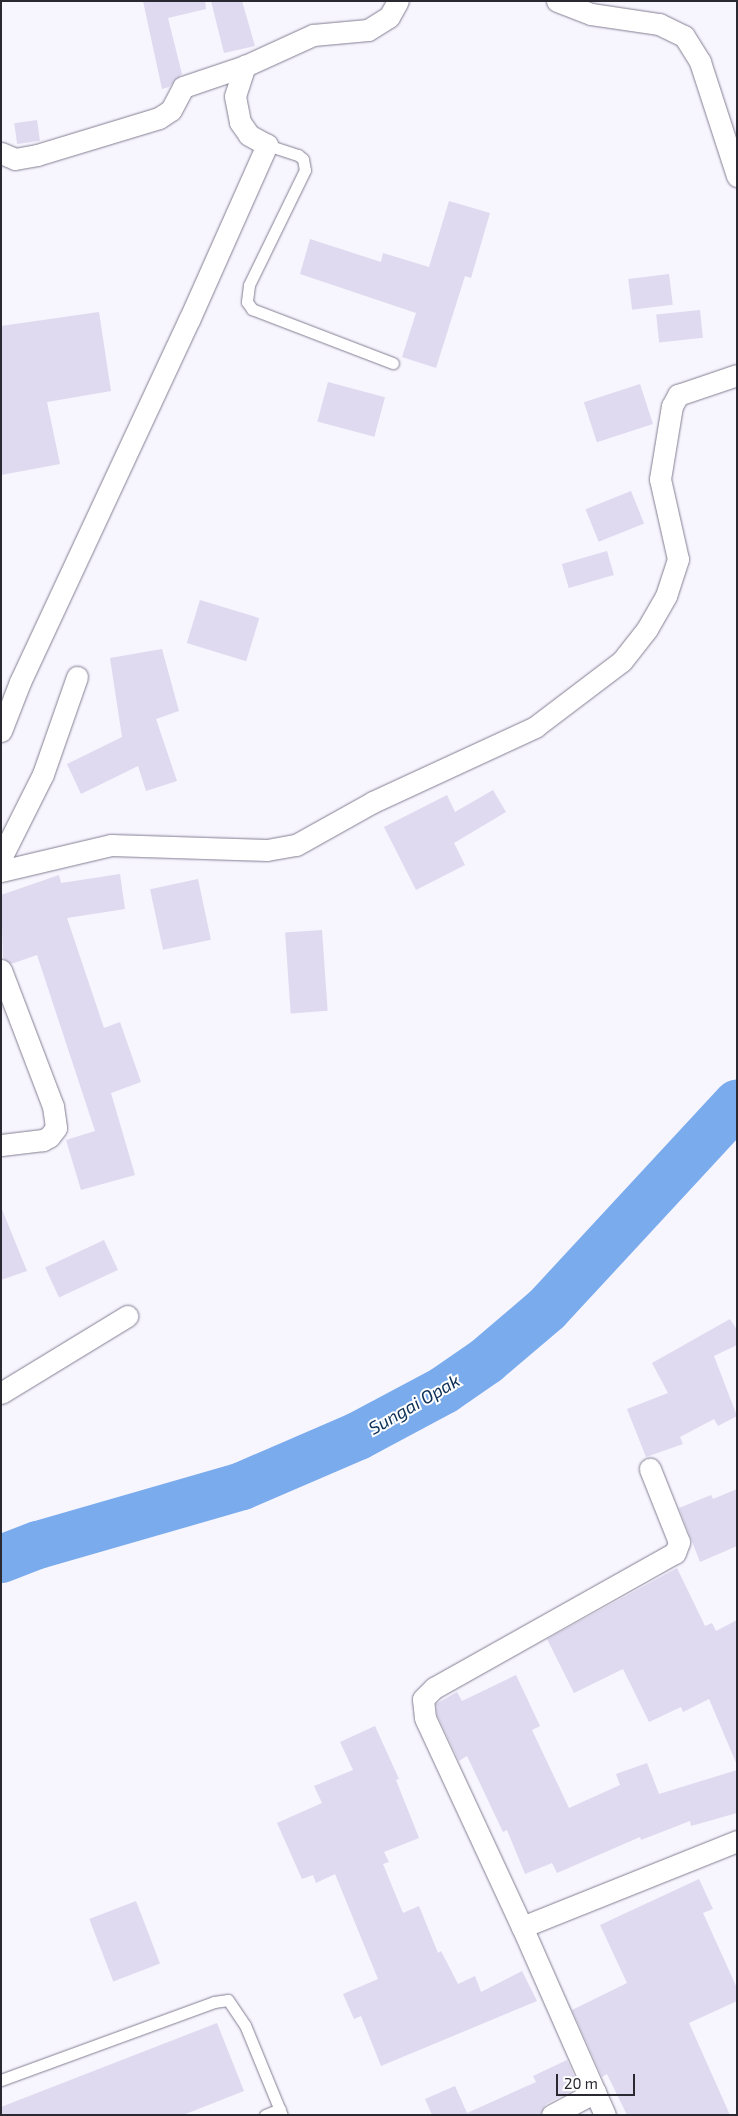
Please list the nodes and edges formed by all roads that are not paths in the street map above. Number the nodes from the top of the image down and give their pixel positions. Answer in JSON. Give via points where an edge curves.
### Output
{"nodes":[{"id":1,"x":398,"y":1,"type":"edge"},
{"id":2,"x":557,"y":1,"type":"edge"},
{"id":3,"x":245,"y":66,"type":"junction"},
{"id":4,"x":266,"y":145,"type":"junction"},
{"id":5,"x":1,"y":153,"type":"edge"},
{"id":6,"x":737,"y":176,"type":"edge"},
{"id":7,"x":393,"y":363,"type":"dead end"},
{"id":8,"x":737,"y":375,"type":"edge"},
{"id":9,"x":77,"y":677,"type":"dead end"},
{"id":10,"x":1,"y":732,"type":"edge"},
{"id":11,"x":1,"y":858,"type":"edge"},
{"id":12,"x":1,"y":871,"type":"edge"},
{"id":13,"x":1,"y":970,"type":"edge"},
{"id":14,"x":1,"y":1145,"type":"edge"},
{"id":15,"x":126,"y":1316,"type":"dead end"},
{"id":16,"x":1,"y":1393,"type":"edge"},
{"id":17,"x":650,"y":1469,"type":"dead end"},
{"id":18,"x":737,"y":1841,"type":"edge"},
{"id":19,"x":522,"y":1927,"type":"junction"},
{"id":20,"x":1,"y":2080,"type":"edge"},
{"id":21,"x":595,"y":2092,"type":"junction"},
{"id":22,"x":281,"y":2112,"type":"edge"},
{"id":23,"x":265,"y":2115,"type":"edge"},
{"id":24,"x":552,"y":2115,"type":"edge"},
{"id":25,"x":605,"y":2115,"type":"edge"}],
"edges":[{"from":1,"to":3,"type":"street","via":[[388,17],[368,30],[313,35]]},
{"from":2,"to":6,"type":"street","via":[[592,14],[659,24],[684,36],[700,62]]},
{"from":3,"to":4,"type":"street","via":[[235,96],[240,122],[249,135]]},
{"from":3,"to":5,"type":"street","via":[[183,87],[171,110],[159,118],[37,155],[15,159]]},
{"from":4,"to":7,"type":"lane","via":[[298,155],[303,159],[305,170],[249,285],[247,302],[252,309]]},
{"from":4,"to":10,"type":"street","via":[[189,320],[20,682]]},
{"from":8,"to":12,"type":"street","via":[[678,395],[672,406],[660,479],[678,559],[666,596],[622,662],[535,727],[374,802],[296,845],[267,850],[111,845]]},
{"from":9,"to":11,"type":"street","via":[[43,774]]},
{"from":13,"to":14,"type":"street","via":[[52,1106],[56,1128],[43,1140]]},
{"from":15,"to":16,"type":"street"},
{"from":17,"to":19,"type":"street","via":[[679,1542],[675,1552],[434,1688],[423,1699],[425,1718]]},
{"from":18,"to":19,"type":"street"},
{"from":19,"to":21,"type":"street"},
{"from":20,"to":22,"type":"lane","via":[[214,2002],[228,2000],[245,2024]]},
{"from":21,"to":24,"type":"street"},
{"from":21,"to":25,"type":"street"},
{"from":22,"to":23,"type":"lane"}]}
